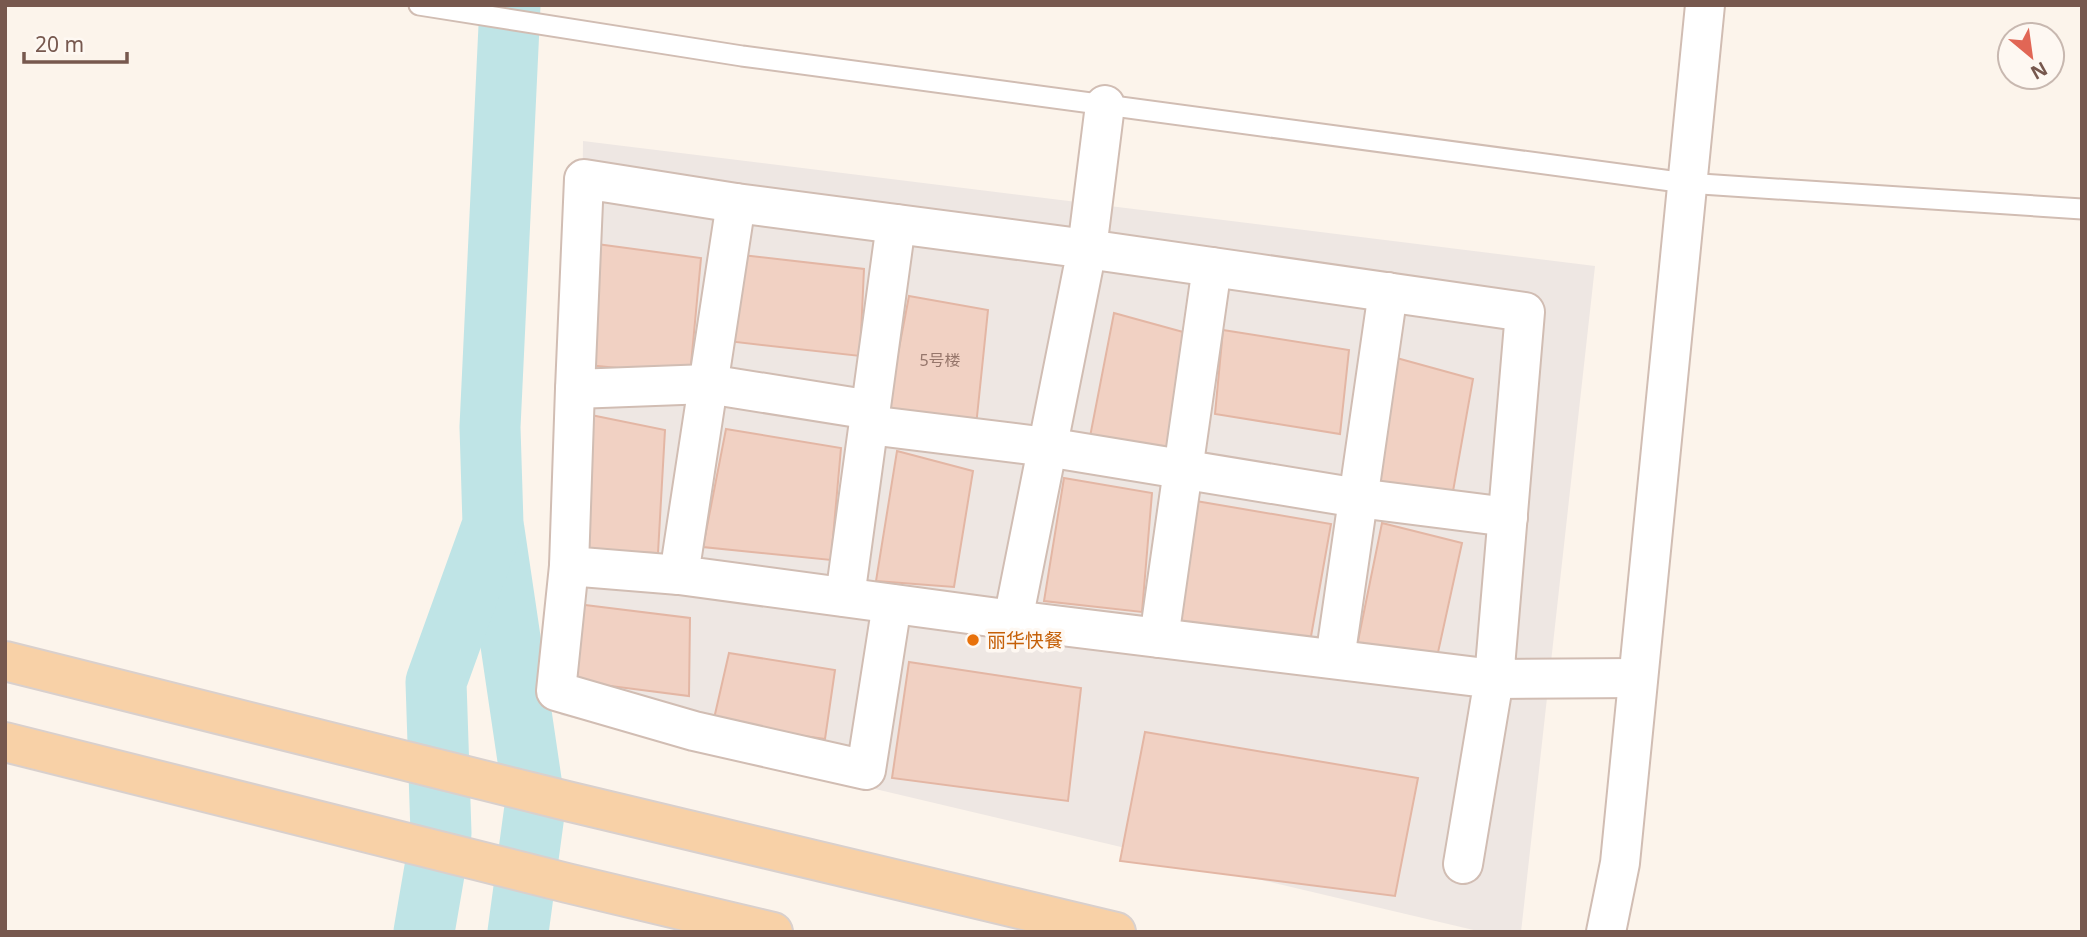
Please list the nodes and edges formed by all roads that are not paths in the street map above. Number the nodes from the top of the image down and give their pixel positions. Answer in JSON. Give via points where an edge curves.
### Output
{"nodes":[{"id":1,"x":419,"y":5,"type":"edge"},
{"id":2,"x":1705,"y":5,"type":"edge"},
{"id":3,"x":1105,"y":105,"type":"junction"},
{"id":4,"x":1686,"y":183,"type":"junction"},
{"id":5,"x":736,"y":203,"type":"junction"},
{"id":6,"x":2082,"y":209,"type":"edge"},
{"id":7,"x":896,"y":224,"type":"junction"},
{"id":8,"x":1087,"y":249,"type":"junction"},
{"id":9,"x":1212,"y":267,"type":"junction"},
{"id":10,"x":1388,"y":292,"type":"junction"},
{"id":11,"x":708,"y":384,"type":"junction"},
{"id":12,"x":575,"y":389,"type":"junction"},
{"id":13,"x":870,"y":417,"type":"junction"},
{"id":14,"x":1047,"y":447,"type":"junction"},
{"id":15,"x":1182,"y":469,"type":"junction"},
{"id":16,"x":1358,"y":498,"type":"junction"},
{"id":17,"x":1508,"y":517,"type":"junction"},
{"id":18,"x":569,"y":566,"type":"junction"},
{"id":19,"x":679,"y":575,"type":"junction"},
{"id":20,"x":845,"y":597,"type":"junction"},
{"id":21,"x":892,"y":604,"type":"junction"},
{"id":22,"x":1013,"y":620,"type":"junction"},
{"id":23,"x":1158,"y":638,"type":"junction"},
{"id":24,"x":1335,"y":659,"type":"junction"},
{"id":25,"x":5,"y":661,"type":"edge"},
{"id":26,"x":1638,"y":678,"type":"junction"},
{"id":27,"x":1494,"y":679,"type":"junction"},
{"id":28,"x":5,"y":742,"type":"edge"},
{"id":29,"x":1463,"y":864,"type":"dead end"},
{"id":30,"x":773,"y":932,"type":"edge"},
{"id":31,"x":1116,"y":932,"type":"edge"},
{"id":32,"x":1606,"y":932,"type":"edge"}],
"edges":[{"from":1,"to":3,"type":"lane"},
{"from":2,"to":4,"type":"street"},
{"from":3,"to":4,"type":"lane"},
{"from":3,"to":8,"type":"street"},
{"from":4,"to":6,"type":"lane"},
{"from":4,"to":26,"type":"street"},
{"from":5,"to":7,"type":"street"},
{"from":5,"to":11,"type":"street"},
{"from":5,"to":12,"type":"street","via":[[584,179]]},
{"from":7,"to":8,"type":"street"},
{"from":7,"to":13,"type":"street"},
{"from":8,"to":9,"type":"street"},
{"from":8,"to":14,"type":"street"},
{"from":9,"to":10,"type":"street"},
{"from":9,"to":15,"type":"street"},
{"from":10,"to":16,"type":"street"},
{"from":10,"to":17,"type":"street","via":[[1525,312]]},
{"from":11,"to":12,"type":"street"},
{"from":11,"to":13,"type":"street"},
{"from":11,"to":19,"type":"street"},
{"from":12,"to":18,"type":"street"},
{"from":13,"to":14,"type":"street"},
{"from":13,"to":20,"type":"street"},
{"from":14,"to":15,"type":"street"},
{"from":14,"to":22,"type":"street"},
{"from":15,"to":16,"type":"street"},
{"from":15,"to":23,"type":"street"},
{"from":16,"to":17,"type":"street"},
{"from":16,"to":24,"type":"street"},
{"from":17,"to":27,"type":"street"},
{"from":18,"to":19,"type":"street"},
{"from":18,"to":21,"type":"street","via":[[556,691],[694,731],[866,770]]},
{"from":19,"to":20,"type":"street"},
{"from":20,"to":21,"type":"street"},
{"from":21,"to":22,"type":"street"},
{"from":22,"to":23,"type":"street"},
{"from":23,"to":24,"type":"street"},
{"from":24,"to":27,"type":"street"},
{"from":25,"to":31,"type":"main road"},
{"from":26,"to":27,"type":"street"},
{"from":26,"to":32,"type":"street","via":[[1620,863]]},
{"from":27,"to":29,"type":"street"},
{"from":28,"to":30,"type":"main road"}]}
